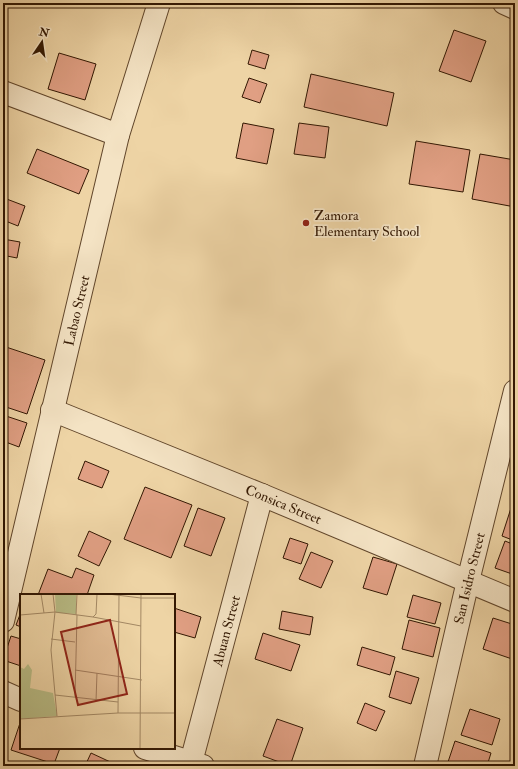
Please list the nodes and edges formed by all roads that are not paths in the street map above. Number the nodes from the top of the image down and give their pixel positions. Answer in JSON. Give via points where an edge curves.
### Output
{"nodes":[{"id":1,"x":159,"y":3,"type":"edge"},
{"id":2,"x":504,"y":3,"type":"edge"},
{"id":3,"x":515,"y":8,"type":"edge"},
{"id":4,"x":3,"y":92,"type":"edge"},
{"id":5,"x":118,"y":135,"type":"junction"},
{"id":6,"x":515,"y":391,"type":"edge"},
{"id":7,"x":52,"y":410,"type":"junction"},
{"id":8,"x":262,"y":495,"type":"junction"},
{"id":9,"x":468,"y":581,"type":"junction"},
{"id":10,"x":515,"y":601,"type":"edge"},
{"id":11,"x":3,"y":621,"type":"edge"},
{"id":12,"x":3,"y":692,"type":"edge"},
{"id":13,"x":20,"y":700,"type":"edge"},
{"id":14,"x":147,"y":749,"type":"edge"},
{"id":15,"x":195,"y":765,"type":"edge"},
{"id":16,"x":425,"y":766,"type":"edge"}],
"edges":[{"from":1,"to":5,"type":"street","name":"Labao Street"},
{"from":2,"to":3,"type":"street"},
{"from":4,"to":5,"type":"street"},
{"from":5,"to":7,"type":"street","name":"Labao Street"},
{"from":6,"to":9,"type":"street","name":"San Isidro Street"},
{"from":7,"to":8,"type":"street","name":"Consica Street"},
{"from":7,"to":11,"type":"street","name":"Labao Street"},
{"from":8,"to":9,"type":"street","name":"Consica Street"},
{"from":8,"to":15,"type":"street","name":"Abuan Street"},
{"from":9,"to":10,"type":"street","name":"Consica Street"},
{"from":9,"to":16,"type":"street","name":"San Isidro Street"},
{"from":12,"to":13,"type":"street"},
{"from":14,"to":15,"type":"street"}]}
